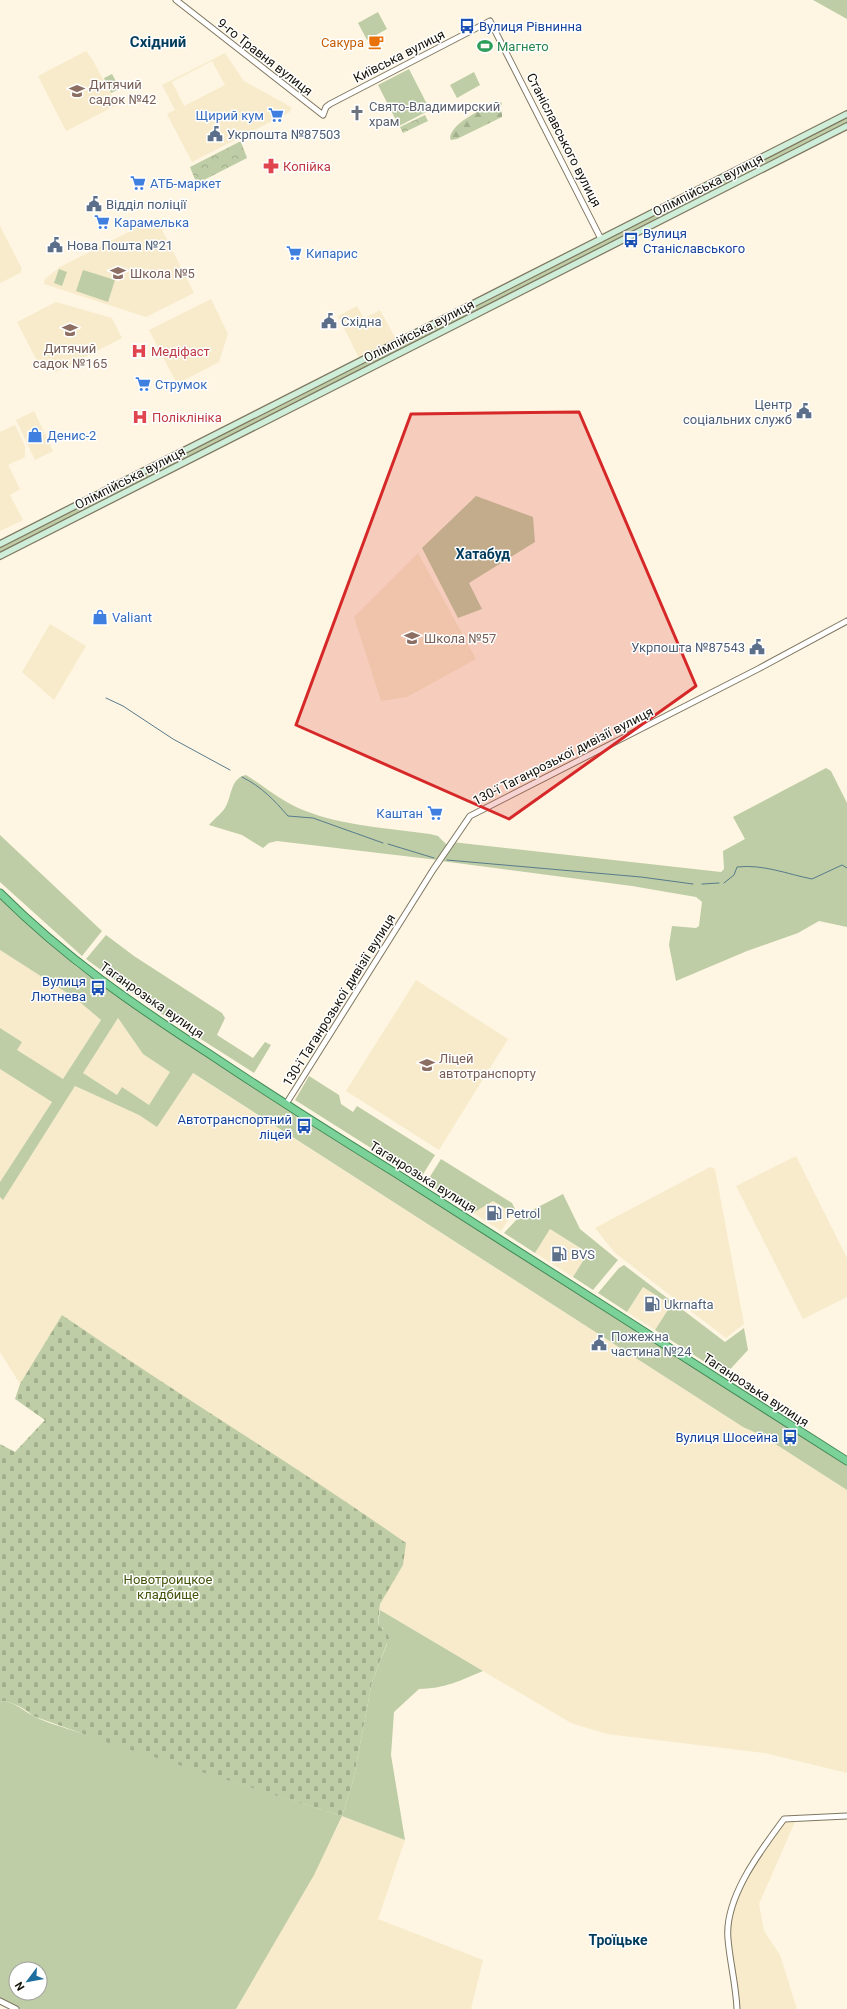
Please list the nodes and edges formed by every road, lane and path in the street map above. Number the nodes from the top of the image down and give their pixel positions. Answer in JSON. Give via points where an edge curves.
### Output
{"nodes":[{"id":1,"x":176,"y":0,"type":"edge"},
{"id":2,"x":490,"y":21,"type":"joint"},
{"id":3,"x":847,"y":114,"type":"edge"},
{"id":4,"x":323,"y":115,"type":"joint"},
{"id":5,"x":847,"y":126,"type":"edge"},
{"id":6,"x":601,"y":239,"type":"junction"},
{"id":7,"x":607,"y":248,"type":"junction"},
{"id":8,"x":398,"y":341,"type":"junction"},
{"id":9,"x":403,"y":351,"type":"junction"},
{"id":10,"x":95,"y":496,"type":"junction"},
{"id":11,"x":100,"y":505,"type":"junction"},
{"id":12,"x":0,"y":544,"type":"edge"},
{"id":13,"x":0,"y":556,"type":"edge"},
{"id":14,"x":847,"y":621,"type":"edge"},
{"id":15,"x":847,"y":625,"type":"edge"},
{"id":16,"x":807,"y":643,"type":"junction"},
{"id":17,"x":0,"y":892,"type":"edge"},
{"id":18,"x":286,"y":1104,"type":"junction"},
{"id":19,"x":847,"y":1461,"type":"edge"},
{"id":20,"x":847,"y":1816,"type":"edge"},
{"id":21,"x":0,"y":2001,"type":"edge"},
{"id":22,"x":16,"y":2009,"type":"edge"},
{"id":23,"x":738,"y":2009,"type":"edge"}],
"edges":[{"from":1,"to":4,"type":"street","name":"9-го Травня вулиця"},
{"from":2,"to":4,"type":"street","name":"Київська вулиця","via":[[330,104]]},
{"from":2,"to":6,"type":"street","name":"Станіславського вулиця"},
{"from":3,"to":6,"type":"main road","name":"Олімпійська вулиця"},
{"from":5,"to":7,"type":"main road","name":"Олімпійська вулиця"},
{"from":6,"to":7,"type":"main road","name":"Станіславського вулиця"},
{"from":6,"to":8,"type":"main road","name":"Олімпійська вулиця"},
{"from":7,"to":9,"type":"main road","name":"Олімпійська вулиця"},
{"from":8,"to":9,"type":"main road"},
{"from":8,"to":10,"type":"main road","name":"Олімпійська вулиця"},
{"from":9,"to":11,"type":"main road","name":"Олімпійська вулиця"},
{"from":10,"to":11,"type":"main road"},
{"from":10,"to":12,"type":"main road","name":"Олімпійська вулиця"},
{"from":11,"to":13,"type":"main road","name":"Олімпійська вулиця"},
{"from":14,"to":16,"type":"street","name":"130-ї Таганрозької дивізії вулиця"},
{"from":15,"to":16,"type":"street","name":"130-ї Таганрозької дивізії вулиця"},
{"from":16,"to":18,"type":"street","name":"130-ї Таганрозької дивізії вулиця","via":[[470,816],[433,870]]},
{"from":17,"to":18,"type":"highway","name":"Таганрозька вулиця","via":[[102,982],[149,1016]]},
{"from":18,"to":19,"type":"highway","name":"Таганрозька вулиця"},
{"from":20,"to":23,"type":"street","via":[[784,1819],[757,1855],[735,1899],[728,1924]]},
{"from":21,"to":22,"type":"street"}]}
